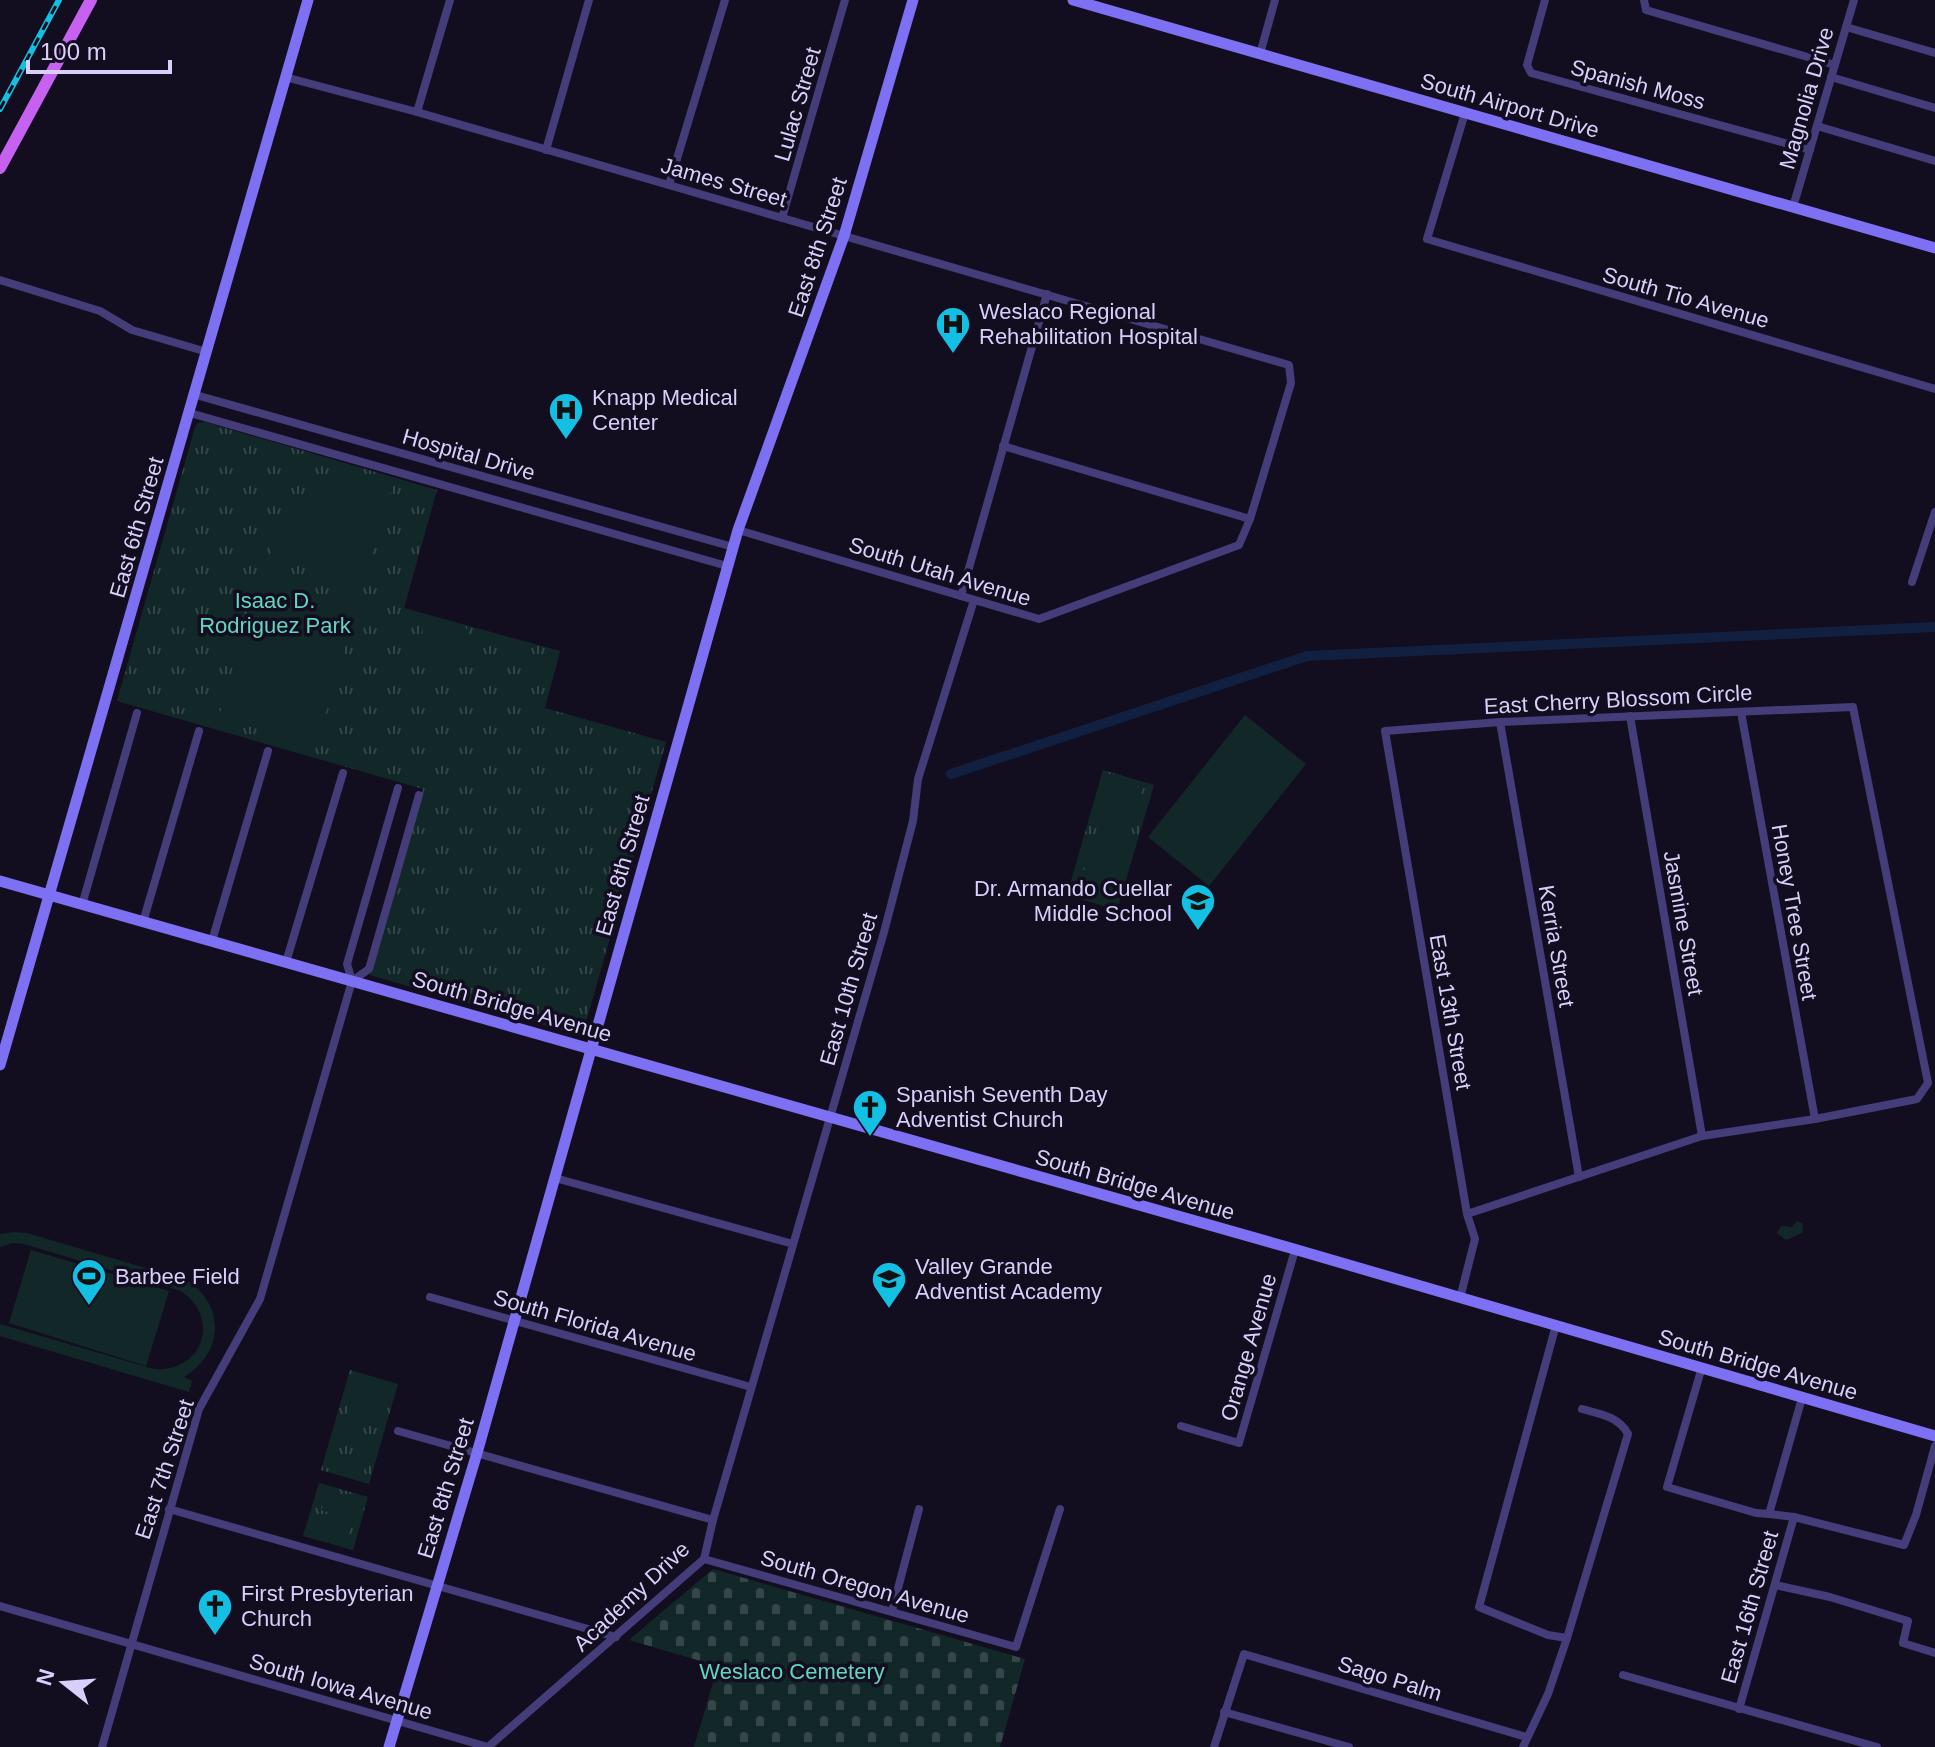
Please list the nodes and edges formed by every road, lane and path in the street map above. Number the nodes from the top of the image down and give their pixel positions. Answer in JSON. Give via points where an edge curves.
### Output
{"nodes":[{"id":1,"x":91,"y":0,"type":"edge"},
{"id":2,"x":308,"y":0,"type":"edge"},
{"id":3,"x":450,"y":0,"type":"edge"},
{"id":4,"x":589,"y":0,"type":"edge"},
{"id":5,"x":725,"y":0,"type":"edge"},
{"id":6,"x":845,"y":0,"type":"edge"},
{"id":7,"x":913,"y":0,"type":"edge"},
{"id":8,"x":1073,"y":0,"type":"edge"},
{"id":9,"x":1275,"y":0,"type":"edge"},
{"id":10,"x":1545,"y":0,"type":"edge"},
{"id":11,"x":1644,"y":0,"type":"edge"},
{"id":12,"x":1854,"y":0,"type":"edge"},
{"id":13,"x":1846,"y":27,"type":"junction"},
{"id":14,"x":1935,"y":53,"type":"edge"},
{"id":15,"x":1260,"y":54,"type":"junction"},
{"id":16,"x":1835,"y":65,"type":"junction"},
{"id":17,"x":285,"y":77,"type":"junction"},
{"id":18,"x":1831,"y":77,"type":"junction"},
{"id":19,"x":1935,"y":108,"type":"edge"},
{"id":20,"x":417,"y":112,"type":"junction"},
{"id":21,"x":1465,"y":113,"type":"junction"},
{"id":22,"x":1817,"y":126,"type":"junction"},
{"id":23,"x":546,"y":150,"type":"junction"},
{"id":24,"x":1810,"y":150,"type":"junction"},
{"id":25,"x":1935,"y":161,"type":"edge"},
{"id":26,"x":0,"y":168,"type":"edge"},
{"id":27,"x":669,"y":185,"type":"junction"},
{"id":28,"x":1793,"y":207,"type":"junction"},
{"id":29,"x":782,"y":218,"type":"junction"},
{"id":30,"x":844,"y":236,"type":"junction"},
{"id":31,"x":1935,"y":248,"type":"edge"},
{"id":32,"x":0,"y":280,"type":"edge"},
{"id":33,"x":1047,"y":294,"type":"junction"},
{"id":34,"x":207,"y":352,"type":"junction"},
{"id":35,"x":1935,"y":389,"type":"edge"},
{"id":36,"x":196,"y":395,"type":"junction"},
{"id":37,"x":190,"y":413,"type":"junction"},
{"id":38,"x":1003,"y":446,"type":"junction"},
{"id":39,"x":1935,"y":512,"type":"edge"},
{"id":40,"x":1250,"y":519,"type":"junction"},
{"id":41,"x":738,"y":530,"type":"junction"},
{"id":42,"x":733,"y":547,"type":"junction"},
{"id":43,"x":727,"y":566,"type":"junction"},
{"id":44,"x":1912,"y":582,"type":"dead end"},
{"id":45,"x":961,"y":596,"type":"junction"},
{"id":46,"x":974,"y":600,"type":"junction"},
{"id":47,"x":1741,"y":712,"type":"junction"},
{"id":48,"x":137,"y":713,"type":"dead end"},
{"id":49,"x":1630,"y":716,"type":"junction"},
{"id":50,"x":1500,"y":722,"type":"junction"},
{"id":51,"x":199,"y":731,"type":"dead end"},
{"id":52,"x":1385,"y":731,"type":"joint"},
{"id":53,"x":268,"y":751,"type":"dead end"},
{"id":54,"x":343,"y":773,"type":"dead end"},
{"id":55,"x":398,"y":788,"type":"dead end"},
{"id":56,"x":419,"y":795,"type":"dead end"},
{"id":57,"x":0,"y":881,"type":"edge"},
{"id":58,"x":50,"y":896,"type":"junction"},
{"id":59,"x":82,"y":905,"type":"junction"},
{"id":60,"x":143,"y":922,"type":"junction"},
{"id":61,"x":212,"y":941,"type":"junction"},
{"id":62,"x":286,"y":962,"type":"junction"},
{"id":63,"x":352,"y":981,"type":"junction"},
{"id":64,"x":590,"y":1050,"type":"junction"},
{"id":65,"x":0,"y":1065,"type":"edge"},
{"id":66,"x":830,"y":1117,"type":"junction"},
{"id":67,"x":1815,"y":1119,"type":"junction"},
{"id":68,"x":1702,"y":1136,"type":"junction"},
{"id":69,"x":1579,"y":1177,"type":"junction"},
{"id":70,"x":555,"y":1178,"type":"junction"},
{"id":71,"x":1467,"y":1214,"type":"junction"},
{"id":72,"x":793,"y":1244,"type":"junction"},
{"id":73,"x":1295,"y":1250,"type":"junction"},
{"id":74,"x":430,"y":1297,"type":"dead end"},
{"id":75,"x":1460,"y":1298,"type":"junction"},
{"id":76,"x":514,"y":1321,"type":"junction"},
{"id":77,"x":1556,"y":1325,"type":"junction"},
{"id":78,"x":1702,"y":1367,"type":"junction"},
{"id":79,"x":751,"y":1387,"type":"junction"},
{"id":80,"x":1802,"y":1398,"type":"junction"},
{"id":81,"x":1582,"y":1409,"type":"dead end"},
{"id":82,"x":1181,"y":1426,"type":"dead end"},
{"id":83,"x":398,"y":1431,"type":"dead end"},
{"id":84,"x":1935,"y":1436,"type":"edge"},
{"id":85,"x":1935,"y":1446,"type":"edge"},
{"id":86,"x":477,"y":1453,"type":"junction"},
{"id":87,"x":169,"y":1509,"type":"junction"},
{"id":88,"x":919,"y":1509,"type":"dead end"},
{"id":89,"x":1060,"y":1509,"type":"dead end"},
{"id":90,"x":1769,"y":1514,"type":"junction"},
{"id":91,"x":1794,"y":1517,"type":"junction"},
{"id":92,"x":713,"y":1520,"type":"junction"},
{"id":93,"x":704,"y":1559,"type":"junction"},
{"id":94,"x":1775,"y":1585,"type":"junction"},
{"id":95,"x":437,"y":1586,"type":"junction"},
{"id":96,"x":0,"y":1606,"type":"edge"},
{"id":97,"x":892,"y":1611,"type":"junction"},
{"id":98,"x":616,"y":1637,"type":"junction"},
{"id":99,"x":1567,"y":1638,"type":"junction"},
{"id":100,"x":131,"y":1644,"type":"junction"},
{"id":101,"x":1935,"y":1653,"type":"edge"},
{"id":102,"x":1623,"y":1675,"type":"dead end"},
{"id":103,"x":1739,"y":1709,"type":"junction"},
{"id":104,"x":1224,"y":1712,"type":"junction"},
{"id":105,"x":397,"y":1721,"type":"junction"},
{"id":106,"x":1525,"y":1742,"type":"edge"},
{"id":107,"x":102,"y":1747,"type":"edge"},
{"id":108,"x":389,"y":1747,"type":"edge"},
{"id":109,"x":488,"y":1747,"type":"edge"},
{"id":110,"x":1214,"y":1747,"type":"edge"},
{"id":111,"x":1349,"y":1747,"type":"edge"},
{"id":112,"x":1877,"y":1747,"type":"edge"}],
"edges":[{"from":1,"to":26,"type":"main road"},
{"from":2,"to":17,"type":"street","name":"East 6th Street"},
{"from":3,"to":20,"type":"street"},
{"from":4,"to":23,"type":"street"},
{"from":5,"to":27,"type":"street"},
{"from":6,"to":29,"type":"street","name":"Lulac Street"},
{"from":7,"to":30,"type":"street","name":"East 8th Street"},
{"from":8,"to":15,"type":"street","name":"South Airport Drive"},
{"from":9,"to":15,"type":"street"},
{"from":10,"to":24,"type":"street","name":"Spanish Moss","via":[[1527,65],[1531,73]]},
{"from":11,"to":16,"type":"street","via":[[1646,10]]},
{"from":12,"to":13,"type":"street","name":"Magnolia Drive"},
{"from":13,"to":14,"type":"street"},
{"from":13,"to":16,"type":"street","name":"Magnolia Drive"},
{"from":15,"to":21,"type":"street","name":"South Airport Drive"},
{"from":16,"to":18,"type":"street","name":"Magnolia Drive"},
{"from":17,"to":20,"type":"street","name":"James Street"},
{"from":17,"to":34,"type":"street","name":"East 6th Street"},
{"from":18,"to":19,"type":"street"},
{"from":18,"to":22,"type":"street","name":"Magnolia Drive"},
{"from":20,"to":23,"type":"street","name":"James Street"},
{"from":21,"to":28,"type":"street","name":"South Airport Drive"},
{"from":21,"to":35,"type":"street","name":"South Tio Avenue","via":[[1427,239]]},
{"from":22,"to":24,"type":"street","name":"Magnolia Drive"},
{"from":22,"to":25,"type":"street"},
{"from":23,"to":27,"type":"street","name":"James Street"},
{"from":24,"to":28,"type":"street","name":"Magnolia Drive"},
{"from":27,"to":29,"type":"street","name":"James Street"},
{"from":28,"to":31,"type":"street","name":"South Airport Drive"},
{"from":29,"to":30,"type":"street","name":"James Street"},
{"from":30,"to":33,"type":"street","name":"James Street"},
{"from":30,"to":41,"type":"street","name":"East 8th Street"},
{"from":32,"to":34,"type":"street"},
{"from":33,"to":38,"type":"street"},
{"from":33,"to":40,"type":"street","name":"James Street","via":[[1289,365],[1291,383]]},
{"from":34,"to":36,"type":"street","name":"East 6th Street"},
{"from":36,"to":37,"type":"street","name":"East 6th Street"},
{"from":36,"to":42,"type":"street","name":"Hospital Drive"},
{"from":37,"to":43,"type":"street","name":"Hospital Drive"},
{"from":37,"to":58,"type":"street","name":"East 6th Street"},
{"from":38,"to":40,"type":"street"},
{"from":38,"to":45,"type":"street"},
{"from":39,"to":44,"type":"street"},
{"from":40,"to":46,"type":"street","name":"South Utah Avenue","via":[[1239,545],[1039,619]]},
{"from":41,"to":42,"type":"street","name":"East 8th Street"},
{"from":41,"to":45,"type":"street","name":"South Utah Avenue"},
{"from":42,"to":43,"type":"street","name":"East 8th Street"},
{"from":43,"to":64,"type":"street","name":"East 8th Street"},
{"from":45,"to":46,"type":"street","name":"South Utah Avenue"},
{"from":46,"to":66,"type":"street","name":"East 10th Street","via":[[918,779],[909,835]]},
{"from":47,"to":49,"type":"street","name":"East Cherry Blossom Circle"},
{"from":47,"to":67,"type":"street","name":"Honey Tree Street"},
{"from":47,"to":67,"type":"street","name":"East Cherry Blossom Circle","via":[[1853,707],[1928,1083],[1917,1099]]},
{"from":48,"to":59,"type":"street"},
{"from":49,"to":50,"type":"street","name":"East Cherry Blossom Circle"},
{"from":49,"to":68,"type":"street","name":"Jasmine Street"},
{"from":50,"to":52,"type":"street","name":"East Cherry Blossom Circle"},
{"from":50,"to":69,"type":"street","name":"Kerria Street"},
{"from":51,"to":60,"type":"street"},
{"from":52,"to":71,"type":"street","name":"East 13th Street"},
{"from":53,"to":61,"type":"street"},
{"from":54,"to":62,"type":"street"},
{"from":55,"to":63,"type":"street","name":"East 7th Street","via":[[347,964]]},
{"from":56,"to":63,"type":"street","name":"East 7th Street","via":[[369,969]]},
{"from":57,"to":58,"type":"street","name":"South Bridge Avenue"},
{"from":58,"to":59,"type":"street","name":"South Bridge Avenue"},
{"from":58,"to":65,"type":"street","name":"East 6th Street"},
{"from":59,"to":60,"type":"street","name":"South Bridge Avenue"},
{"from":60,"to":61,"type":"street","name":"South Bridge Avenue"},
{"from":61,"to":62,"type":"street","name":"South Bridge Avenue"},
{"from":62,"to":63,"type":"street","name":"South Bridge Avenue"},
{"from":63,"to":64,"type":"street","name":"South Bridge Avenue"},
{"from":63,"to":87,"type":"street","name":"East 7th Street","via":[[260,1299],[199,1409]]},
{"from":64,"to":66,"type":"street","name":"South Bridge Avenue"},
{"from":64,"to":70,"type":"street","name":"East 8th Street"},
{"from":66,"to":72,"type":"street","name":"East 10th Street"},
{"from":66,"to":73,"type":"street","name":"South Bridge Avenue"},
{"from":67,"to":68,"type":"street"},
{"from":68,"to":69,"type":"street"},
{"from":69,"to":71,"type":"street"},
{"from":70,"to":72,"type":"street"},
{"from":70,"to":76,"type":"street","name":"East 8th Street"},
{"from":71,"to":75,"type":"street","name":"East 13th Street","via":[[1475,1239]]},
{"from":72,"to":79,"type":"street","name":"East 10th Street"},
{"from":73,"to":75,"type":"street","name":"South Bridge Avenue"},
{"from":73,"to":82,"type":"street","name":"Orange Avenue","via":[[1239,1443]]},
{"from":74,"to":76,"type":"street","name":"South Florida Avenue"},
{"from":75,"to":77,"type":"street","name":"South Bridge Avenue"},
{"from":76,"to":79,"type":"street","name":"South Florida Avenue"},
{"from":76,"to":86,"type":"street","name":"East 8th Street"},
{"from":77,"to":78,"type":"street","name":"South Bridge Avenue"},
{"from":77,"to":99,"type":"street","via":[[1479,1607]]},
{"from":78,"to":80,"type":"street","name":"South Bridge Avenue"},
{"from":78,"to":90,"type":"street","via":[[1667,1487]]},
{"from":79,"to":92,"type":"street","name":"Academy Drive"},
{"from":80,"to":84,"type":"street","name":"South Bridge Avenue"},
{"from":80,"to":90,"type":"street","name":"East 16th Street"},
{"from":81,"to":99,"type":"street","via":[[1611,1417],[1628,1434]]},
{"from":83,"to":86,"type":"street"},
{"from":85,"to":91,"type":"street","via":[[1904,1545]]},
{"from":86,"to":92,"type":"street"},
{"from":86,"to":95,"type":"street","name":"East 8th Street"},
{"from":87,"to":95,"type":"street"},
{"from":87,"to":100,"type":"street","name":"East 7th Street"},
{"from":88,"to":97,"type":"street"},
{"from":89,"to":97,"type":"street","name":"South Oregon Avenue","via":[[1016,1647]]},
{"from":90,"to":91,"type":"street","name":"East 16th Street"},
{"from":91,"to":94,"type":"street","name":"East 16th Street"},
{"from":92,"to":93,"type":"street","name":"Academy Drive"},
{"from":93,"to":97,"type":"street","name":"South Oregon Avenue"},
{"from":93,"to":98,"type":"street","name":"Academy Drive"},
{"from":94,"to":101,"type":"street","via":[[1908,1621],[1903,1643]]},
{"from":94,"to":103,"type":"street","name":"East 16th Street"},
{"from":95,"to":98,"type":"street"},
{"from":95,"to":105,"type":"street","name":"East 8th Street"},
{"from":96,"to":100,"type":"street","name":"South Iowa Avenue"},
{"from":98,"to":109,"type":"street","name":"Academy Drive"},
{"from":99,"to":106,"type":"street"},
{"from":100,"to":105,"type":"street","name":"South Iowa Avenue"},
{"from":100,"to":107,"type":"street","name":"East 7th Street"},
{"from":102,"to":103,"type":"street"},
{"from":103,"to":112,"type":"street"},
{"from":104,"to":106,"type":"street","name":"Sago Palm","via":[[1244,1654]]},
{"from":104,"to":110,"type":"street"},
{"from":104,"to":111,"type":"street"},
{"from":105,"to":108,"type":"street","name":"East 8th Street"},
{"from":105,"to":109,"type":"street","name":"South Iowa Avenue"}]}
